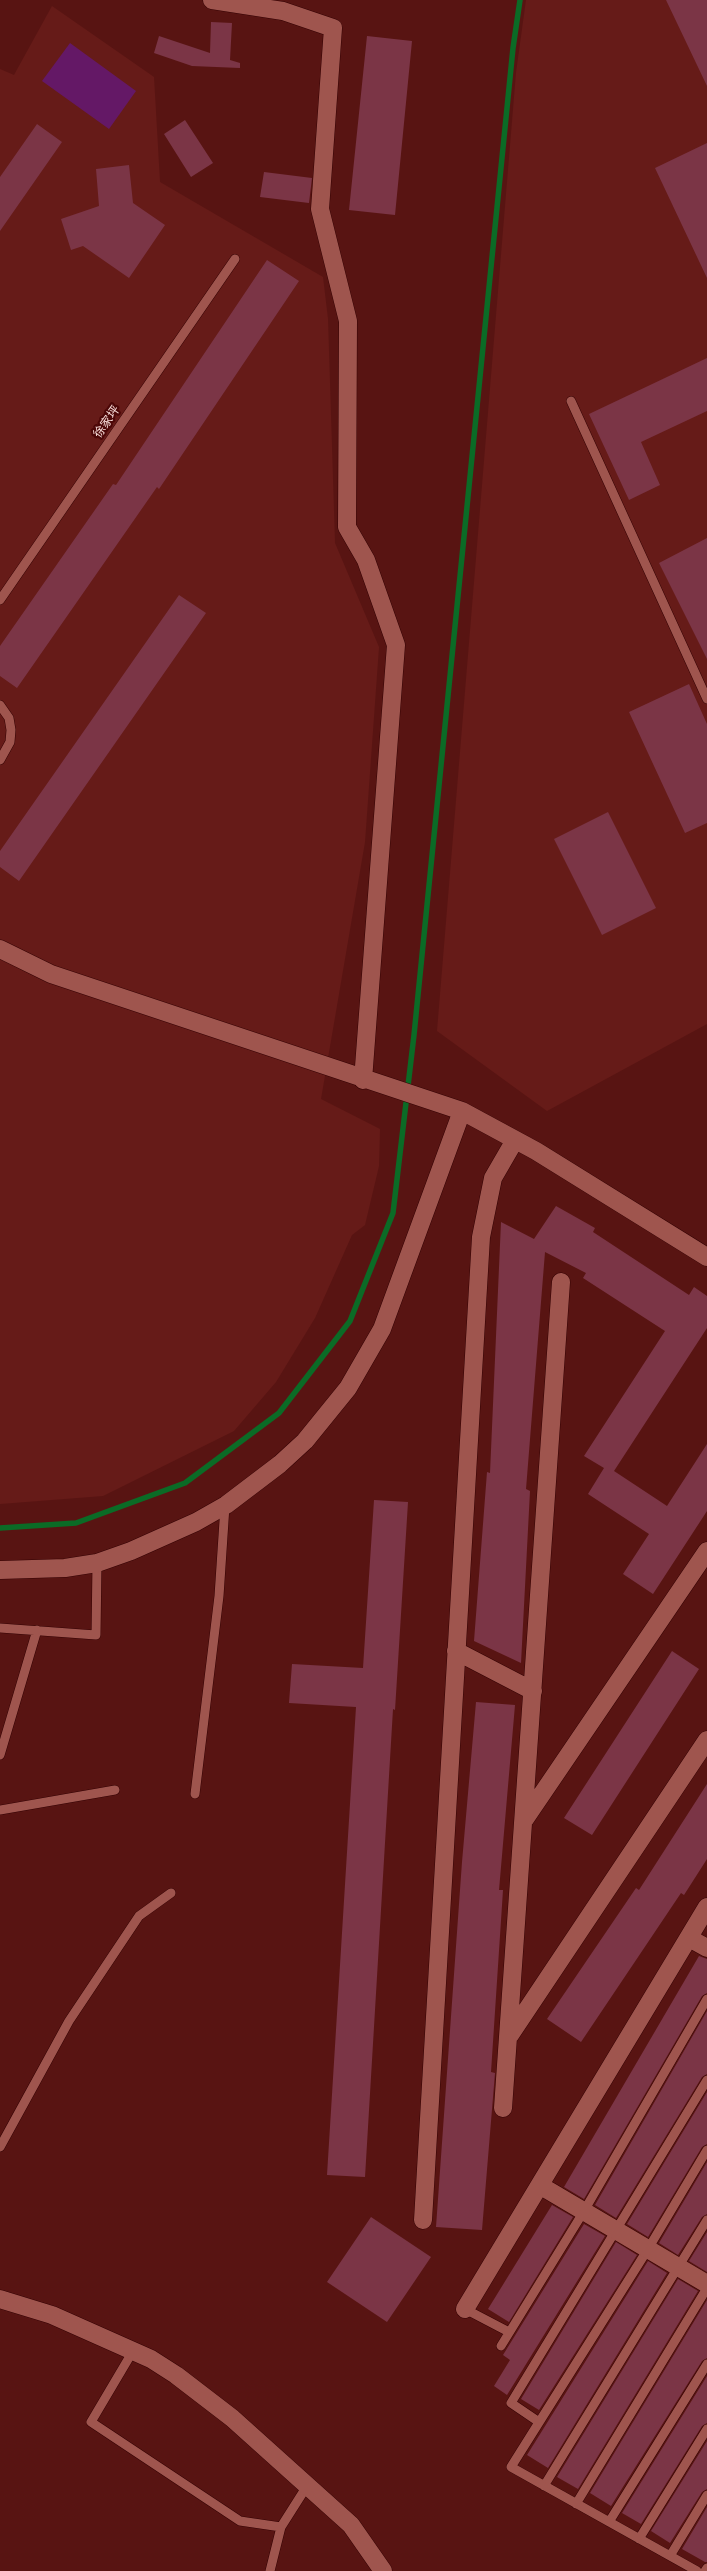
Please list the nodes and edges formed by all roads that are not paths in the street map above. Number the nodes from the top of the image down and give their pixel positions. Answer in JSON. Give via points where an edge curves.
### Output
{"nodes":[{"id":1,"x":212,"y":0,"type":"edge"},
{"id":2,"x":235,"y":259,"type":"dead end"},
{"id":3,"x":571,"y":401,"type":"dead end"},
{"id":4,"x":0,"y":600,"type":"edge"},
{"id":5,"x":707,"y":699,"type":"edge"},
{"id":6,"x":0,"y":705,"type":"edge"},
{"id":7,"x":0,"y":760,"type":"edge"},
{"id":8,"x":0,"y":949,"type":"edge"},
{"id":9,"x":363,"y":1080,"type":"junction"},
{"id":10,"x":462,"y":1112,"type":"junction"},
{"id":11,"x":515,"y":1140,"type":"junction"},
{"id":12,"x":707,"y":1257,"type":"edge"},
{"id":13,"x":561,"y":1282,"type":"dead end"},
{"id":14,"x":226,"y":1505,"type":"junction"},
{"id":15,"x":707,"y":1551,"type":"edge"},
{"id":16,"x":96,"y":1563,"type":"junction"},
{"id":17,"x":0,"y":1570,"type":"edge"},
{"id":18,"x":0,"y":1628,"type":"edge"},
{"id":19,"x":37,"y":1630,"type":"junction"},
{"id":20,"x":456,"y":1651,"type":"junction"},
{"id":21,"x":533,"y":1691,"type":"junction"},
{"id":22,"x":707,"y":1740,"type":"edge"},
{"id":23,"x":0,"y":1755,"type":"edge"},
{"id":24,"x":115,"y":1790,"type":"dead end"},
{"id":25,"x":195,"y":1794,"type":"dead end"},
{"id":26,"x":0,"y":1810,"type":"edge"},
{"id":27,"x":524,"y":1820,"type":"junction"},
{"id":28,"x":171,"y":1893,"type":"dead end"},
{"id":29,"x":707,"y":1907,"type":"edge"},
{"id":30,"x":689,"y":1938,"type":"junction"},
{"id":31,"x":707,"y":1948,"type":"edge"},
{"id":32,"x":707,"y":1998,"type":"edge"},
{"id":33,"x":508,"y":2037,"type":"junction"},
{"id":34,"x":707,"y":2080,"type":"edge"},
{"id":35,"x":503,"y":2108,"type":"dead end"},
{"id":36,"x":0,"y":2147,"type":"edge"},
{"id":37,"x":707,"y":2150,"type":"edge"},
{"id":38,"x":541,"y":2186,"type":"junction"},
{"id":39,"x":584,"y":2211,"type":"junction"},
{"id":40,"x":423,"y":2220,"type":"dead end"},
{"id":41,"x":707,"y":2220,"type":"edge"},
{"id":42,"x":617,"y":2230,"type":"junction"},
{"id":43,"x":648,"y":2249,"type":"junction"},
{"id":44,"x":678,"y":2267,"type":"junction"},
{"id":45,"x":707,"y":2286,"type":"edge"},
{"id":46,"x":0,"y":2299,"type":"edge"},
{"id":47,"x":465,"y":2309,"type":"joint"},
{"id":48,"x":509,"y":2332,"type":"junction"},
{"id":49,"x":500,"y":2346,"type":"dead end"},
{"id":50,"x":133,"y":2351,"type":"junction"},
{"id":51,"x":707,"y":2364,"type":"edge"},
{"id":52,"x":539,"y":2422,"type":"junction"},
{"id":53,"x":707,"y":2429,"type":"edge"},
{"id":54,"x":307,"y":2486,"type":"junction"},
{"id":55,"x":544,"y":2486,"type":"junction"},
{"id":56,"x":707,"y":2495,"type":"edge"},
{"id":57,"x":576,"y":2504,"type":"junction"},
{"id":58,"x":609,"y":2522,"type":"junction"},
{"id":59,"x":281,"y":2527,"type":"junction"},
{"id":60,"x":639,"y":2539,"type":"junction"},
{"id":61,"x":670,"y":2556,"type":"junction"},
{"id":62,"x":270,"y":2571,"type":"edge"},
{"id":63,"x":383,"y":2571,"type":"edge"},
{"id":64,"x":697,"y":2571,"type":"edge"}],
"edges":[{"from":1,"to":9,"type":"street","via":[[283,11],[334,28],[320,209],[348,321],[347,527],[366,560],[396,645]]},
{"from":2,"to":4,"type":"lane","name":"徐家坪"},
{"from":3,"to":5,"type":"lane"},
{"from":6,"to":7,"type":"lane","via":[[9,718],[11,730],[10,742]]},
{"from":8,"to":9,"type":"street","via":[[51,974]]},
{"from":9,"to":10,"type":"street","via":[[424,1097]]},
{"from":10,"to":11,"type":"street"},
{"from":10,"to":14,"type":"street","via":[[396,1297],[366,1359],[332,1409],[304,1441],[280,1464]]},
{"from":11,"to":12,"type":"street"},
{"from":11,"to":20,"type":"street","via":[[493,1178],[481,1237]]},
{"from":13,"to":21,"type":"street"},
{"from":14,"to":16,"type":"street","via":[[165,1536]]},
{"from":14,"to":25,"type":"lane","via":[[219,1596]]},
{"from":15,"to":27,"type":"street"},
{"from":16,"to":17,"type":"street","via":[[65,1568]]},
{"from":16,"to":19,"type":"lane","via":[[96,1635]]},
{"from":18,"to":19,"type":"lane"},
{"from":19,"to":23,"type":"lane"},
{"from":20,"to":21,"type":"street"},
{"from":20,"to":40,"type":"street"},
{"from":21,"to":27,"type":"street"},
{"from":22,"to":33,"type":"street"},
{"from":24,"to":26,"type":"lane"},
{"from":27,"to":33,"type":"street"},
{"from":28,"to":36,"type":"lane","via":[[139,1916],[69,2021]]},
{"from":29,"to":30,"type":"street"},
{"from":30,"to":31,"type":"street"},
{"from":30,"to":38,"type":"street"},
{"from":32,"to":39,"type":"lane"},
{"from":33,"to":35,"type":"street"},
{"from":34,"to":42,"type":"lane"},
{"from":37,"to":43,"type":"lane"},
{"from":38,"to":39,"type":"street"},
{"from":38,"to":47,"type":"street"},
{"from":39,"to":42,"type":"street"},
{"from":39,"to":48,"type":"lane"},
{"from":41,"to":44,"type":"lane"},
{"from":42,"to":43,"type":"street"},
{"from":42,"to":52,"type":"lane","via":[[511,2402]]},
{"from":43,"to":44,"type":"street"},
{"from":43,"to":52,"type":"lane"},
{"from":44,"to":45,"type":"street"},
{"from":44,"to":55,"type":"lane"},
{"from":45,"to":57,"type":"lane"},
{"from":46,"to":50,"type":"street","via":[[52,2315]]},
{"from":47,"to":48,"type":"lane"},
{"from":48,"to":49,"type":"lane"},
{"from":50,"to":54,"type":"street","via":[[176,2374],[232,2418]]},
{"from":50,"to":59,"type":"lane","via":[[91,2422],[240,2521]]},
{"from":51,"to":58,"type":"lane"},
{"from":52,"to":55,"type":"lane","via":[[511,2467]]},
{"from":53,"to":60,"type":"lane"},
{"from":54,"to":59,"type":"lane"},
{"from":54,"to":63,"type":"street","via":[[351,2525]]},
{"from":55,"to":57,"type":"lane"},
{"from":56,"to":61,"type":"lane"},
{"from":57,"to":58,"type":"lane"},
{"from":58,"to":60,"type":"lane"},
{"from":59,"to":62,"type":"lane"},
{"from":60,"to":61,"type":"lane"},
{"from":61,"to":64,"type":"lane"}]}
